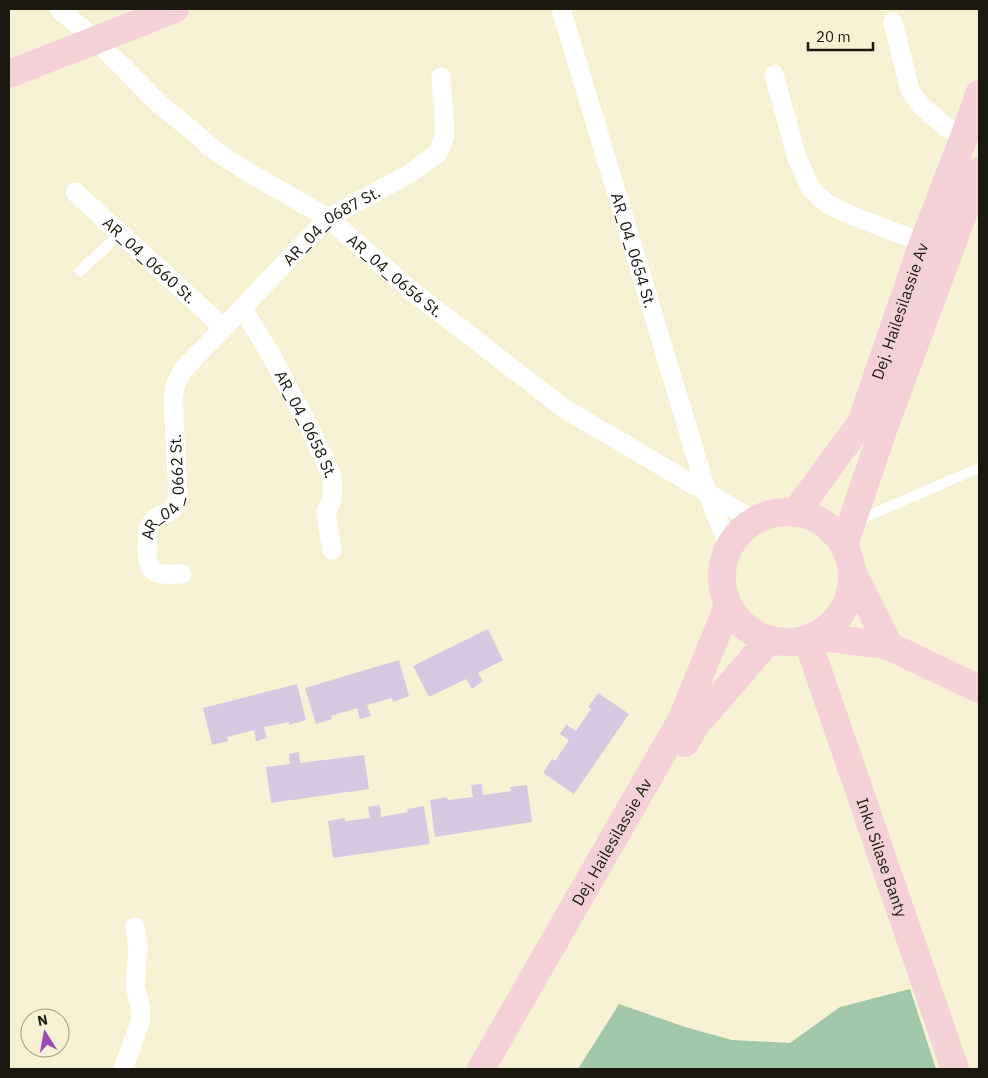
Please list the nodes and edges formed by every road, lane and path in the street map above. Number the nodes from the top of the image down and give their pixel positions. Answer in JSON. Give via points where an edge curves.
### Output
{"nodes":[{"id":1,"x":59,"y":9,"type":"edge"},
{"id":2,"x":175,"y":9,"type":"edge"},
{"id":3,"x":560,"y":9,"type":"edge"},
{"id":4,"x":893,"y":22,"type":"dead end"},
{"id":5,"x":97,"y":40,"type":"junction"},
{"id":6,"x":9,"y":74,"type":"edge"},
{"id":7,"x":774,"y":75,"type":"dead end"},
{"id":8,"x":441,"y":77,"type":"dead end"},
{"id":9,"x":979,"y":94,"type":"edge"},
{"id":10,"x":963,"y":140,"type":"junction"},
{"id":11,"x":979,"y":171,"type":"edge"},
{"id":12,"x":75,"y":192,"type":"dead end"},
{"id":13,"x":328,"y":218,"type":"junction"},
{"id":14,"x":121,"y":233,"type":"junction"},
{"id":15,"x":923,"y":243,"type":"junction"},
{"id":16,"x":80,"y":271,"type":"dead end"},
{"id":17,"x":243,"y":309,"type":"junction"},
{"id":18,"x":224,"y":328,"type":"junction"},
{"id":19,"x":183,"y":370,"type":"joint"},
{"id":20,"x":979,"y":468,"type":"edge"},
{"id":21,"x":707,"y":493,"type":"junction"},
{"id":22,"x":795,"y":513,"type":"junction"},
{"id":23,"x":755,"y":521,"type":"junction"},
{"id":24,"x":847,"y":534,"type":"junction"},
{"id":25,"x":729,"y":548,"type":"junction"},
{"id":26,"x":332,"y":550,"type":"dead end"},
{"id":27,"x":852,"y":571,"type":"junction"},
{"id":28,"x":182,"y":574,"type":"dead end"},
{"id":29,"x":728,"y":606,"type":"junction"},
{"id":30,"x":769,"y":640,"type":"junction"},
{"id":31,"x":810,"y":640,"type":"junction"},
{"id":32,"x":889,"y":646,"type":"junction"},
{"id":33,"x":979,"y":689,"type":"edge"},
{"id":34,"x":135,"y":927,"type":"dead end"},
{"id":35,"x":123,"y":1069,"type":"edge"},
{"id":36,"x":481,"y":1069,"type":"edge"},
{"id":37,"x":501,"y":1069,"type":"edge"},
{"id":38,"x":955,"y":1069,"type":"edge"}],
"edges":[{"from":1,"to":5,"type":"street","name":"AR_04_0656 St."},
{"from":2,"to":5,"type":"main road"},
{"from":3,"to":21,"type":"street","name":"AR_04_0654 St."},
{"from":4,"to":10,"type":"street","via":[[910,90],[922,107]]},
{"from":5,"to":6,"type":"main road"},
{"from":5,"to":13,"type":"street","name":"AR_04_0656 St.","via":[[155,100],[216,151]]},
{"from":7,"to":15,"type":"street","via":[[798,158],[811,189],[826,204]]},
{"from":8,"to":13,"type":"street","name":"AR_04_0687 St.","via":[[445,135],[438,153],[409,174]]},
{"from":9,"to":10,"type":"main road","name":"Dej. Hailesilassie Av"},
{"from":10,"to":15,"type":"main road","name":"Dej. Hailesilassie Av"},
{"from":11,"to":24,"type":"main road","name":"Dej. Hailesilassie Av"},
{"from":12,"to":14,"type":"street","name":"AR_04_0660 St."},
{"from":13,"to":17,"type":"street","name":"AR_04_0687 St."},
{"from":13,"to":21,"type":"street","name":"AR_04_0656 St.","via":[[413,292],[564,409]]},
{"from":14,"to":16,"type":"lane"},
{"from":14,"to":18,"type":"street","name":"AR_04_0660 St."},
{"from":15,"to":22,"type":"main road","name":"Dej. Hailesilassie Av","via":[[861,423]]},
{"from":17,"to":18,"type":"street","name":"AR_04_0687 St."},
{"from":17,"to":26,"type":"street","name":"AR_04_0658 St.","via":[[310,428],[331,474],[333,488],[326,513]]},
{"from":18,"to":19,"type":"street","name":"AR_04_0687 St."},
{"from":19,"to":28,"type":"street","name":"AR_04_0662 St.","via":[[173,398],[178,495],[172,512],[159,515],[150,524],[147,550],[148,566],[154,572]]},
{"from":20,"to":24,"type":"lane"},
{"from":21,"to":23,"type":"street"},
{"from":21,"to":25,"type":"street","name":"AR_04_0654 St."},
{"from":22,"to":23,"type":"main road","via":[[772,514]]},
{"from":22,"to":24,"type":"main road","via":[[821,522],[836,534]]},
{"from":23,"to":25,"type":"main road"},
{"from":24,"to":27,"type":"main road"},
{"from":25,"to":29,"type":"main road","via":[[722,579]]},
{"from":27,"to":31,"type":"main road","via":[[851,590],[844,609],[831,625]]},
{"from":27,"to":32,"type":"main road"},
{"from":29,"to":30,"type":"main road","via":[[745,627]]},
{"from":29,"to":36,"type":"main road","name":"Dej. Hailesilassie Av","via":[[682,719]]},
{"from":30,"to":31,"type":"main road"},
{"from":30,"to":37,"type":"main road","name":"Dej. Hailesilassie Av","via":[[694,727]]},
{"from":31,"to":32,"type":"main road"},
{"from":31,"to":38,"type":"main road","name":"Inku Silase Banty"},
{"from":32,"to":33,"type":"main road"},
{"from":34,"to":35,"type":"street","via":[[138,947],[135,985],[141,1020]]}]}
